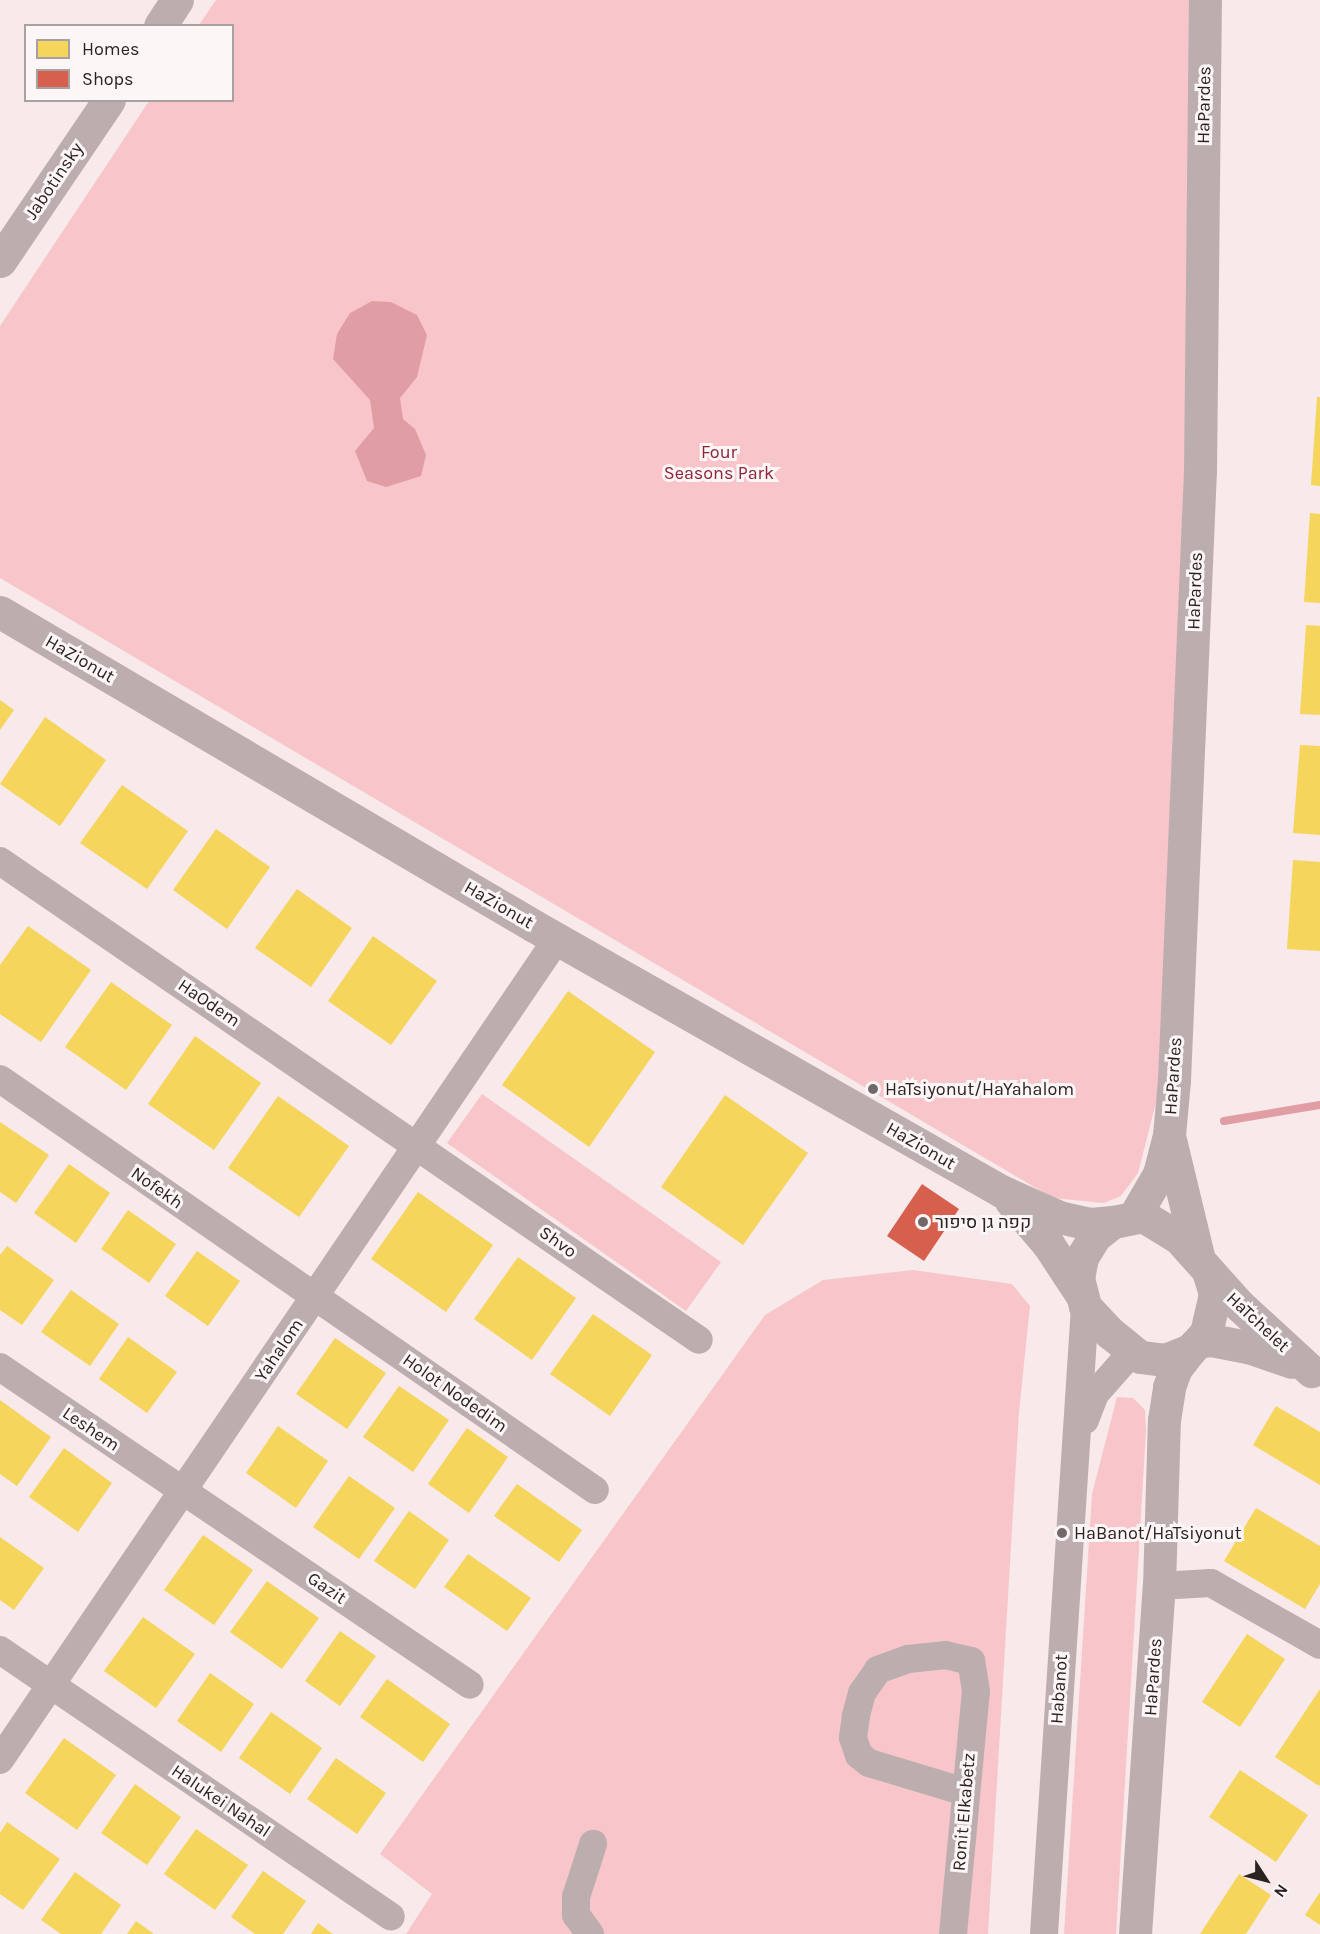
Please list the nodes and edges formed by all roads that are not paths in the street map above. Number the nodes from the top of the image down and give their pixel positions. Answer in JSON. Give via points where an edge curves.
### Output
{"nodes":[{"id":1,"x":177,"y":0,"type":"edge"},
{"id":2,"x":1205,"y":0,"type":"edge"},
{"id":3,"x":1225,"y":0,"type":"edge"},
{"id":4,"x":161,"y":24,"type":"edge"},
{"id":5,"x":1205,"y":46,"type":"junction"},
{"id":6,"x":108,"y":102,"type":"edge"},
{"id":7,"x":0,"y":261,"type":"edge"},
{"id":8,"x":0,"y":612,"type":"edge"},
{"id":9,"x":0,"y":861,"type":"edge"},
{"id":10,"x":557,"y":939,"type":"junction"},
{"id":11,"x":0,"y":1079,"type":"edge"},
{"id":12,"x":1169,"y":1135,"type":"junction"},
{"id":13,"x":418,"y":1144,"type":"junction"},
{"id":14,"x":1001,"y":1191,"type":"junction"},
{"id":15,"x":1124,"y":1218,"type":"junction"},
{"id":16,"x":1204,"y":1266,"type":"junction"},
{"id":17,"x":315,"y":1297,"type":"junction"},
{"id":18,"x":1083,"y":1300,"type":"junction"},
{"id":19,"x":699,"y":1340,"type":"dead end"},
{"id":20,"x":1194,"y":1346,"type":"junction"},
{"id":21,"x":1136,"y":1355,"type":"junction"},
{"id":22,"x":0,"y":1367,"type":"edge"},
{"id":23,"x":1316,"y":1374,"type":"edge"},
{"id":24,"x":1164,"y":1420,"type":"junction"},
{"id":25,"x":1077,"y":1445,"type":"junction"},
{"id":26,"x":595,"y":1490,"type":"dead end"},
{"id":27,"x":183,"y":1491,"type":"junction"},
{"id":28,"x":1159,"y":1586,"type":"junction"},
{"id":29,"x":1320,"y":1645,"type":"edge"},
{"id":30,"x":0,"y":1650,"type":"edge"},
{"id":31,"x":51,"y":1685,"type":"junction"},
{"id":32,"x":470,"y":1685,"type":"dead end"},
{"id":33,"x":0,"y":1760,"type":"edge"},
{"id":34,"x":965,"y":1792,"type":"junction"},
{"id":35,"x":593,"y":1844,"type":"dead end"},
{"id":36,"x":392,"y":1917,"type":"dead end"},
{"id":37,"x":590,"y":1934,"type":"edge"},
{"id":38,"x":953,"y":1934,"type":"edge"},
{"id":39,"x":1044,"y":1934,"type":"edge"},
{"id":40,"x":1135,"y":1934,"type":"edge"}],
"edges":[{"from":1,"to":4,"type":"street"},
{"from":2,"to":5,"type":"street","name":"HaPardes"},
{"from":3,"to":5,"type":"street","name":"HaPardes"},
{"from":5,"to":12,"type":"street","name":"HaPardes","via":[[1200,471]]},
{"from":6,"to":7,"type":"street","name":"Jabotinsky"},
{"from":8,"to":10,"type":"street","name":"HaZionut"},
{"from":9,"to":13,"type":"street","name":"HaOdem"},
{"from":10,"to":13,"type":"street","name":"Yahalom"},
{"from":10,"to":14,"type":"street","name":"HaZionut"},
{"from":11,"to":17,"type":"street","name":"Nofekh"},
{"from":12,"to":15,"type":"street","name":"HaPardes","via":[[1152,1190]]},
{"from":12,"to":16,"type":"street","name":"HaPardes"},
{"from":13,"to":17,"type":"street","name":"Yahalom"},
{"from":13,"to":19,"type":"street","name":"Shvo"},
{"from":14,"to":15,"type":"street","name":"HaZionut","via":[[1059,1217],[1090,1224]]},
{"from":14,"to":18,"type":"street","name":"HaZionut","via":[[1028,1217]]},
{"from":15,"to":16,"type":"street","via":[[1168,1229]]},
{"from":15,"to":18,"type":"street","via":[[1095,1236],[1082,1257],[1078,1278]]},
{"from":16,"to":20,"type":"street","via":[[1215,1294],[1214,1308],[1206,1333]]},
{"from":16,"to":23,"type":"street","name":"HaTchelet","via":[[1239,1305]]},
{"from":17,"to":26,"type":"street","name":"Holot Nodedim"},
{"from":17,"to":27,"type":"street","name":"Yahalom"},
{"from":18,"to":21,"type":"street"},
{"from":18,"to":25,"type":"street","name":"Habanot"},
{"from":20,"to":21,"type":"street","via":[[1165,1360]]},
{"from":20,"to":23,"type":"street","name":"HaTchelet","via":[[1223,1342],[1269,1352]]},
{"from":20,"to":24,"type":"street","name":"HaPardes","via":[[1176,1368]]},
{"from":21,"to":24,"type":"street","name":"HaPardes","via":[[1155,1383]]},
{"from":21,"to":25,"type":"street","name":"Habanot","via":[[1095,1394]]},
{"from":22,"to":27,"type":"street","name":"Leshem"},
{"from":24,"to":28,"type":"street","name":"HaPardes"},
{"from":25,"to":39,"type":"street","name":"Habanot"},
{"from":27,"to":31,"type":"street","name":"Yahalom"},
{"from":27,"to":32,"type":"street","name":"Gazit"},
{"from":28,"to":29,"type":"street","via":[[1211,1583]]},
{"from":28,"to":40,"type":"street","name":"HaPardes"},
{"from":30,"to":31,"type":"street","name":"Halukei Nahal"},
{"from":31,"to":33,"type":"street","name":"Yahalom"},
{"from":31,"to":36,"type":"street","name":"Halukei Nahal"},
{"from":34,"to":34,"type":"street","name":"Ronit Elkabetz","via":[[869,1763],[860,1755],[853,1738],[862,1693],[878,1670],[908,1659],[946,1655],[972,1661],[976,1691]]},
{"from":34,"to":38,"type":"street","name":"Ronit Elkabetz"},
{"from":35,"to":37,"type":"street","via":[[576,1897],[576,1916]]}]}
